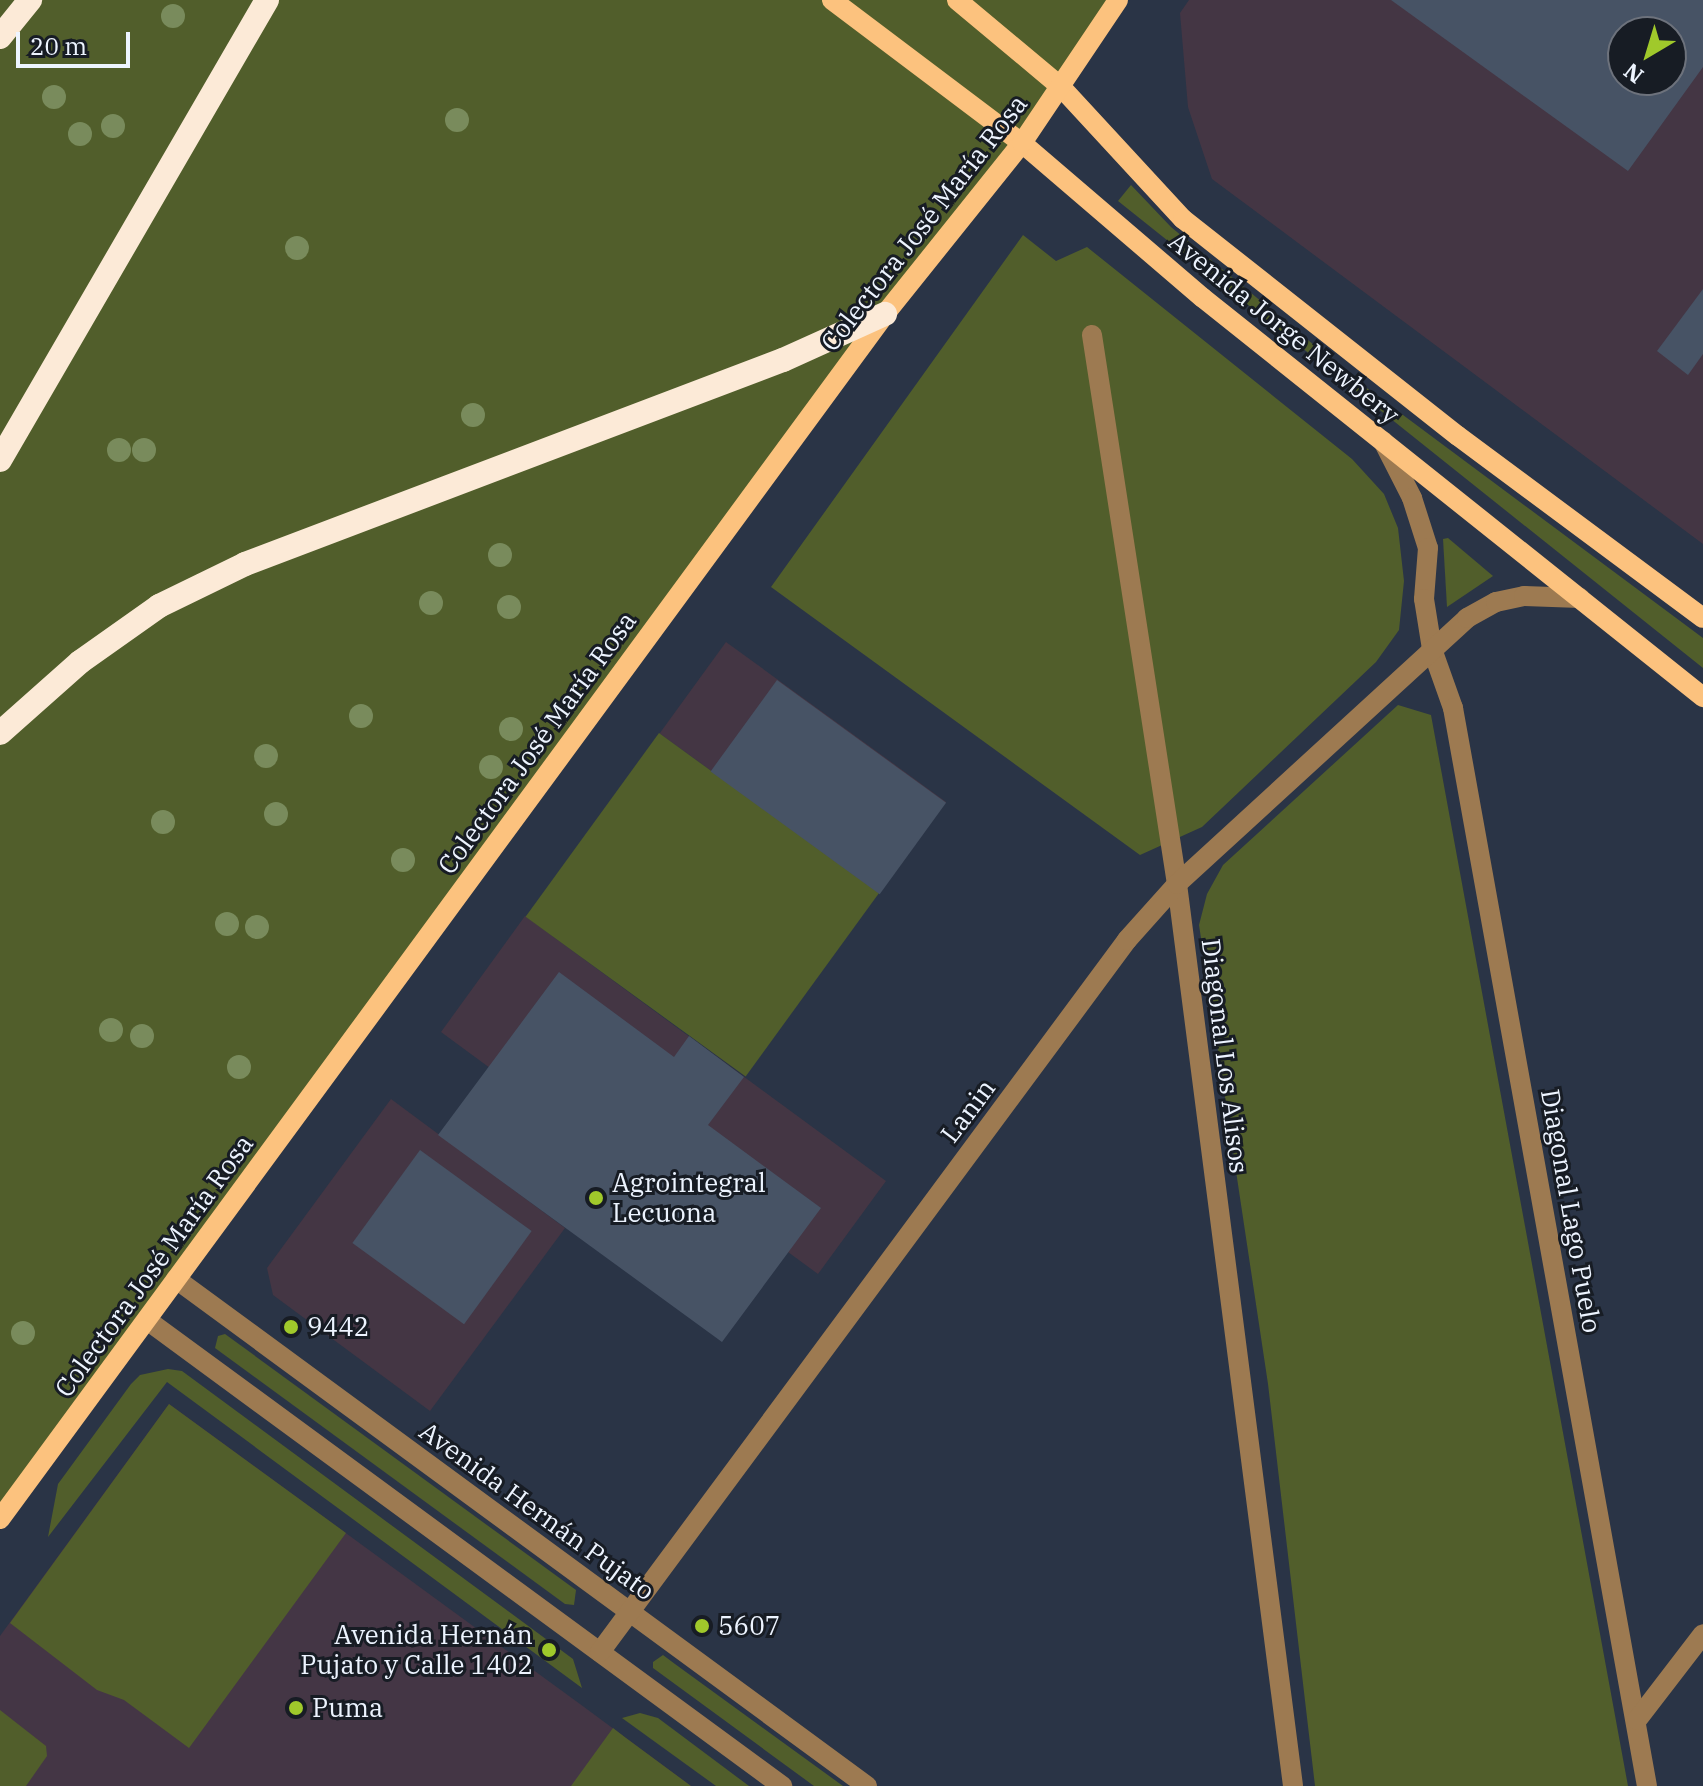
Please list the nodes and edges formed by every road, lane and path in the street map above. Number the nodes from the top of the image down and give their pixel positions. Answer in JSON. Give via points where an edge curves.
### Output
{"nodes":[{"id":1,"x":30,"y":0,"type":"edge"},
{"id":2,"x":267,"y":0,"type":"edge"},
{"id":3,"x":832,"y":0,"type":"edge"},
{"id":4,"x":957,"y":0,"type":"edge"},
{"id":5,"x":1118,"y":0,"type":"edge"},
{"id":6,"x":0,"y":37,"type":"edge"},
{"id":7,"x":1061,"y":87,"type":"junction"},
{"id":8,"x":1022,"y":143,"type":"junction"},
{"id":9,"x":885,"y":314,"type":"junction"},
{"id":10,"x":1092,"y":335,"type":"dead end"},
{"id":11,"x":1382,"y":441,"type":"junction"},
{"id":12,"x":0,"y":460,"type":"edge"},
{"id":13,"x":1580,"y":598,"type":"junction"},
{"id":14,"x":1703,"y":618,"type":"edge"},
{"id":15,"x":1432,"y":649,"type":"junction"},
{"id":16,"x":1703,"y":697,"type":"edge"},
{"id":17,"x":0,"y":733,"type":"edge"},
{"id":18,"x":1177,"y":884,"type":"junction"},
{"id":19,"x":176,"y":1279,"type":"junction"},
{"id":20,"x":147,"y":1320,"type":"junction"},
{"id":21,"x":0,"y":1519,"type":"edge"},
{"id":22,"x":629,"y":1611,"type":"junction"},
{"id":23,"x":1703,"y":1634,"type":"edge"},
{"id":24,"x":600,"y":1652,"type":"junction"},
{"id":25,"x":1637,"y":1720,"type":"junction"},
{"id":26,"x":782,"y":1786,"type":"edge"},
{"id":27,"x":867,"y":1786,"type":"edge"},
{"id":28,"x":1293,"y":1786,"type":"edge"},
{"id":29,"x":1647,"y":1786,"type":"edge"}],
"edges":[{"from":1,"to":6,"type":"highway"},
{"from":2,"to":12,"type":"highway"},
{"from":3,"to":8,"type":"main road","name":"Avenida Jorge Newbery"},
{"from":4,"to":7,"type":"main road","name":"Avenida Jorge Newbery"},
{"from":5,"to":7,"type":"main road","name":"Colectora José María Rosa"},
{"from":7,"to":8,"type":"main road","name":"Colectora José María Rosa"},
{"from":7,"to":14,"type":"main road","name":"Avenida Jorge Newbery","via":[[1183,219],[1458,436]]},
{"from":8,"to":9,"type":"main road","name":"Colectora José María Rosa"},
{"from":8,"to":11,"type":"main road","name":"Avenida Jorge Newbery"},
{"from":9,"to":17,"type":"highway","via":[[783,360],[245,564],[159,606],[80,662]]},
{"from":9,"to":19,"type":"main road","name":"Colectora José María Rosa"},
{"from":10,"to":18,"type":"street","name":"Diagonal Los Alisos"},
{"from":11,"to":13,"type":"main road","name":"Avenida Jorge Newbery"},
{"from":11,"to":15,"type":"street","name":"Diagonal Lago Puelo","via":[[1412,498],[1428,548],[1424,599]]},
{"from":13,"to":15,"type":"street","via":[[1524,596],[1496,602]]},
{"from":13,"to":16,"type":"main road","name":"Avenida Jorge Newbery"},
{"from":15,"to":18,"type":"street","name":"Lanin"},
{"from":15,"to":25,"type":"street","name":"Diagonal Lago Puelo","via":[[1456,723]]},
{"from":18,"to":22,"type":"street","name":"Lanin","via":[[1127,940]]},
{"from":18,"to":28,"type":"street","name":"Diagonal Los Alisos"},
{"from":19,"to":20,"type":"main road","name":"Colectora José María Rosa"},
{"from":19,"to":22,"type":"street","name":"Avenida Hernán Pujato"},
{"from":20,"to":21,"type":"main road","name":"Colectora José María Rosa"},
{"from":20,"to":24,"type":"street"},
{"from":22,"to":24,"type":"street","name":"Lanin"},
{"from":22,"to":27,"type":"street","name":"Avenida Hernán Pujato"},
{"from":23,"to":25,"type":"street"},
{"from":24,"to":26,"type":"street"},
{"from":25,"to":29,"type":"street","name":"Diagonal Lago Puelo"}]}
